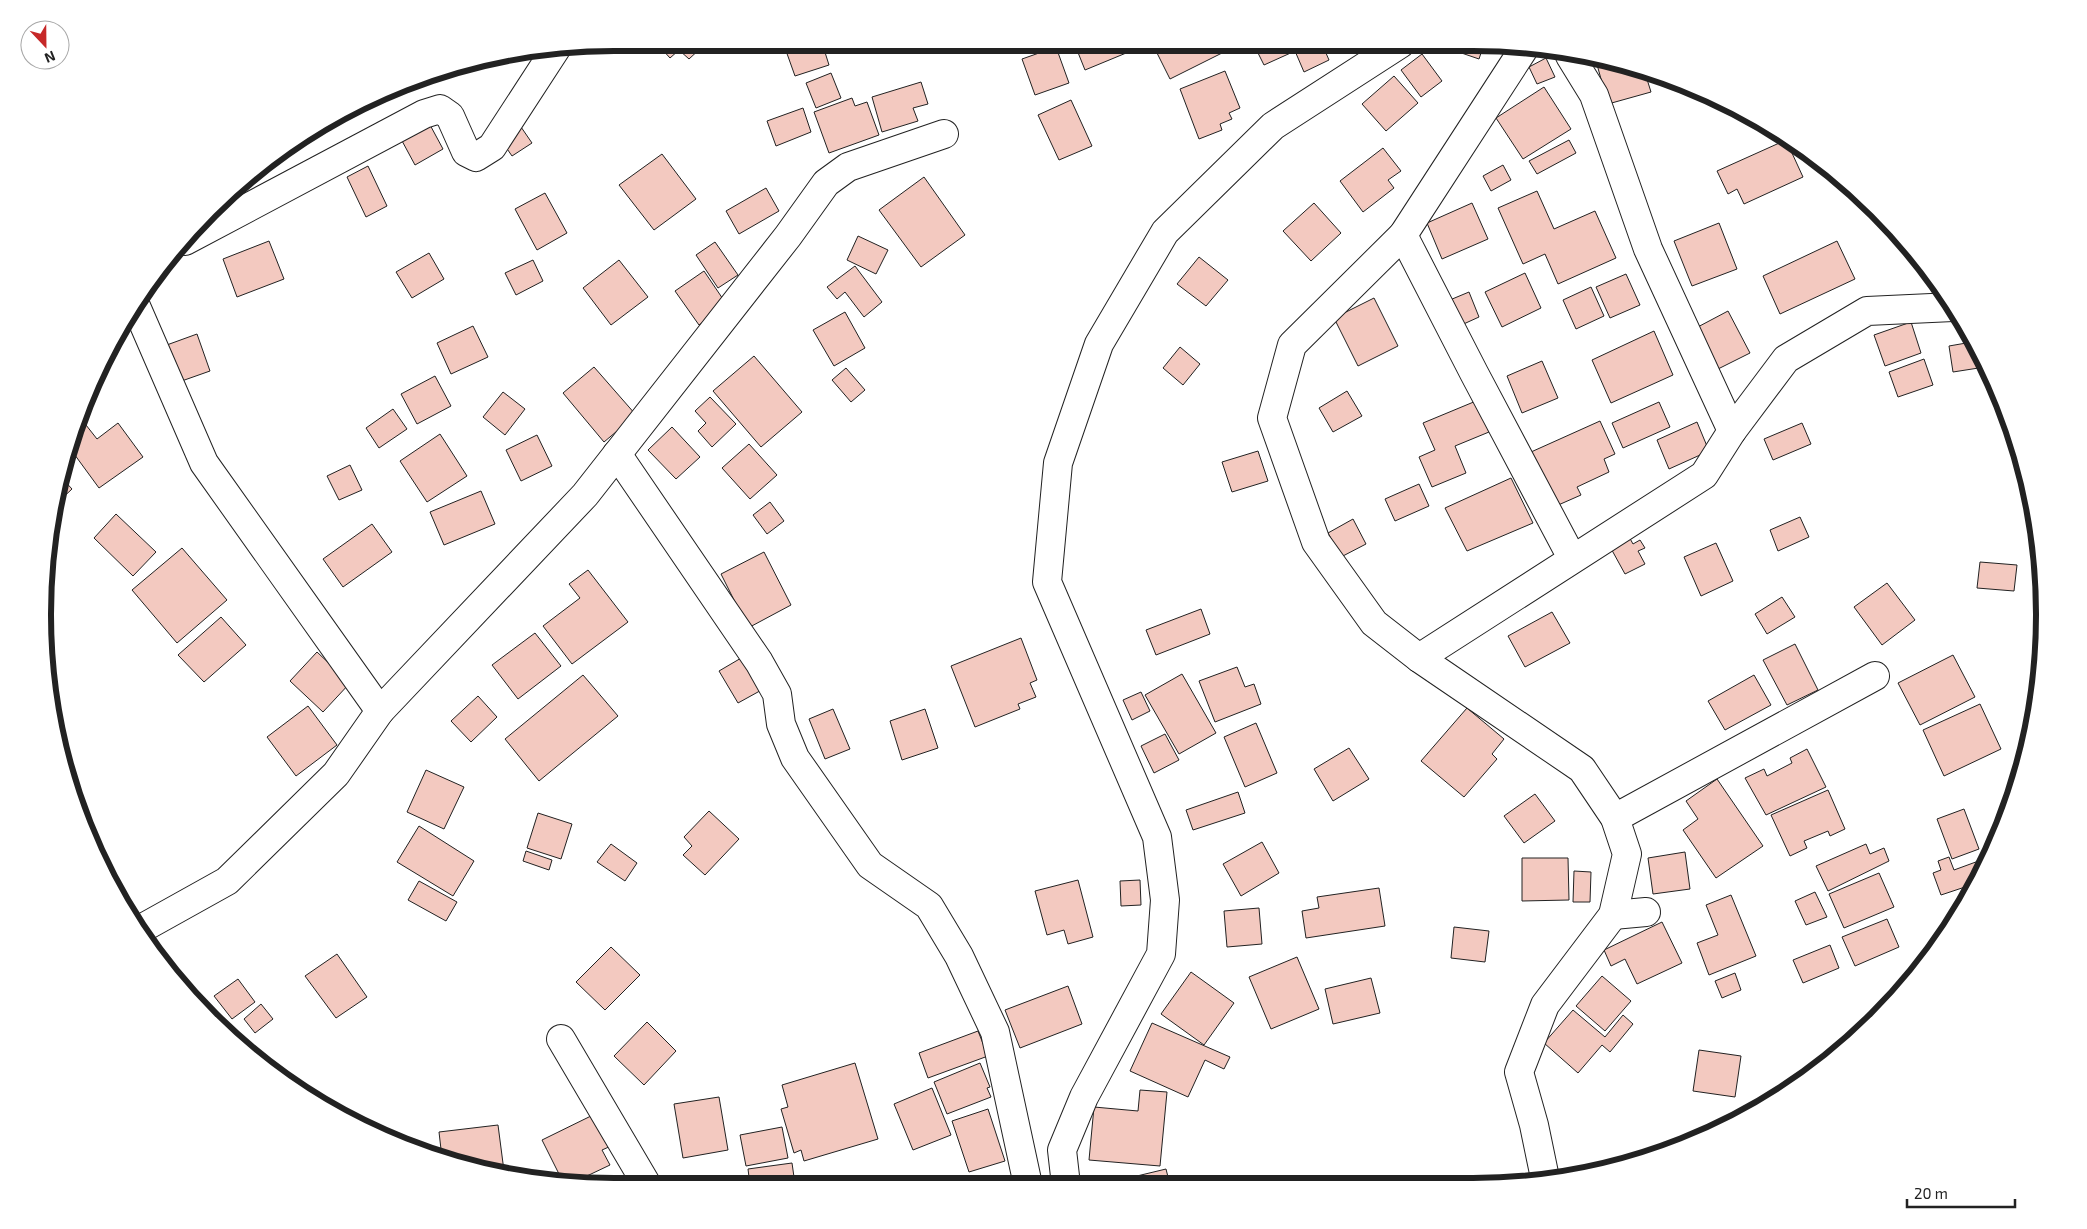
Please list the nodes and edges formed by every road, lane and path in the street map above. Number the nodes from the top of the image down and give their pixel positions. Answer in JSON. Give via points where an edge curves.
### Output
{"nodes":[{"id":1,"x":1389,"y":51,"type":"edge"},
{"id":2,"x":1521,"y":53,"type":"edge"},
{"id":3,"x":552,"y":55,"type":"edge"},
{"id":4,"x":1573,"y":60,"type":"edge"},
{"id":5,"x":944,"y":134,"type":"dead end"},
{"id":6,"x":200,"y":233,"type":"edge"},
{"id":7,"x":1403,"y":235,"type":"junction"},
{"id":8,"x":1944,"y":307,"type":"edge"},
{"id":9,"x":139,"y":313,"type":"edge"},
{"id":10,"x":1732,"y":431,"type":"junction"},
{"id":11,"x":617,"y":454,"type":"junction"},
{"id":12,"x":1572,"y":558,"type":"junction"},
{"id":13,"x":1419,"y":658,"type":"junction"},
{"id":14,"x":1875,"y":676,"type":"dead end"},
{"id":15,"x":380,"y":711,"type":"junction"},
{"id":16,"x":1615,"y":818,"type":"junction"},
{"id":17,"x":1646,"y":912,"type":"dead end"},
{"id":18,"x":1613,"y":915,"type":"junction"},
{"id":19,"x":146,"y":926,"type":"edge"},
{"id":20,"x":560,"y":1039,"type":"dead end"},
{"id":21,"x":1544,"y":1173,"type":"edge"},
{"id":22,"x":643,"y":1178,"type":"edge"},
{"id":23,"x":1026,"y":1178,"type":"edge"},
{"id":24,"x":1065,"y":1178,"type":"edge"}],
"edges":[{"from":1,"to":24,"type":"street","via":[[1273,126],[1165,232],[1100,344],[1058,463],[1047,582],[1157,837],[1165,900],[1161,954],[1084,1097],[1062,1150]]},
{"from":2,"to":7,"type":"street"},
{"from":3,"to":6,"type":"street","via":[[492,147],[476,157],[466,152],[450,116],[440,109],[432,111]]},
{"from":4,"to":10,"type":"street","via":[[1594,95],[1648,249]]},
{"from":5,"to":11,"type":"street","via":[[848,167],[826,183]]},
{"from":7,"to":12,"type":"street"},
{"from":7,"to":13,"type":"street","via":[[1292,345],[1272,418],[1316,542],[1374,623]]},
{"from":8,"to":10,"type":"street","via":[[1867,311],[1786,359]]},
{"from":9,"to":15,"type":"street","via":[[204,463]]},
{"from":10,"to":12,"type":"street","via":[[1704,475]]},
{"from":11,"to":15,"type":"street","via":[[585,495]]},
{"from":11,"to":23,"type":"street","via":[[759,662],[777,694],[781,724],[795,758],[870,865],[929,906],[959,956],[995,1032]]},
{"from":12,"to":13,"type":"street"},
{"from":13,"to":16,"type":"street","via":[[1582,769]]},
{"from":14,"to":16,"type":"street"},
{"from":15,"to":19,"type":"street","via":[[336,774],[227,881]]},
{"from":16,"to":18,"type":"street","via":[[1627,854]]},
{"from":17,"to":18,"type":"street"},
{"from":18,"to":21,"type":"street","via":[[1545,1005],[1519,1072]]},
{"from":20,"to":22,"type":"street"}]}
